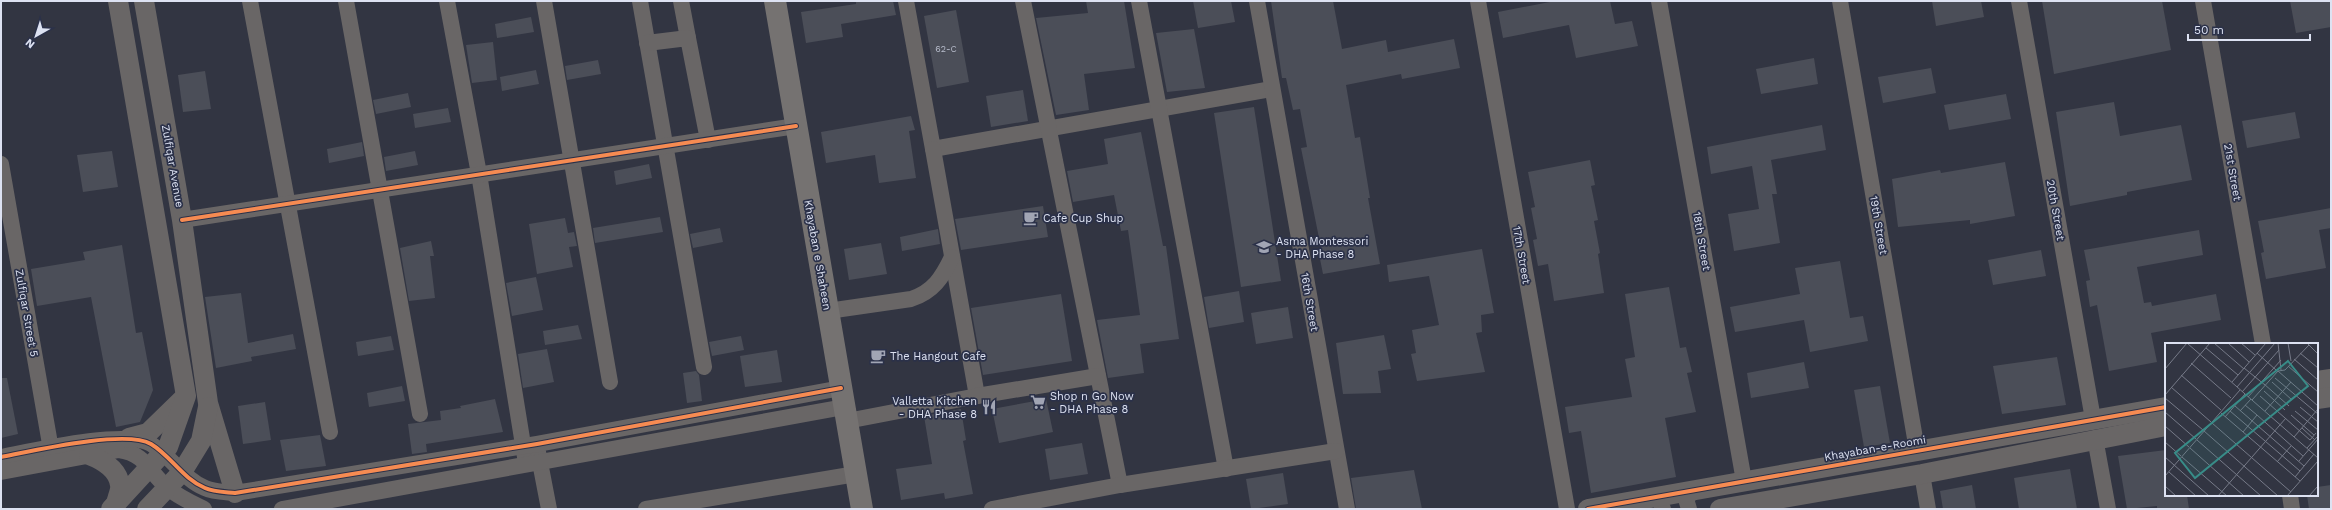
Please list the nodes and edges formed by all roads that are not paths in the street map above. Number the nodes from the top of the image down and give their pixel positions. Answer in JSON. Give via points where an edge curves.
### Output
{"nodes":[{"id":1,"x":118,"y":1,"type":"edge"},
{"id":2,"x":144,"y":1,"type":"edge"},
{"id":3,"x":250,"y":1,"type":"edge"},
{"id":4,"x":346,"y":1,"type":"edge"},
{"id":5,"x":447,"y":1,"type":"edge"},
{"id":6,"x":544,"y":1,"type":"edge"},
{"id":7,"x":640,"y":1,"type":"edge"},
{"id":8,"x":681,"y":1,"type":"edge"},
{"id":9,"x":775,"y":1,"type":"edge"},
{"id":10,"x":906,"y":1,"type":"edge"},
{"id":11,"x":1023,"y":1,"type":"edge"},
{"id":12,"x":1139,"y":1,"type":"edge"},
{"id":13,"x":1257,"y":1,"type":"edge"},
{"id":14,"x":1478,"y":1,"type":"edge"},
{"id":15,"x":1659,"y":1,"type":"edge"},
{"id":16,"x":1840,"y":1,"type":"edge"},
{"id":17,"x":2019,"y":1,"type":"edge"},
{"id":18,"x":2202,"y":1,"type":"edge"},
{"id":19,"x":688,"y":38,"type":"junction"},
{"id":20,"x":647,"y":43,"type":"junction"},
{"id":21,"x":1272,"y":90,"type":"junction"},
{"id":22,"x":1158,"y":109,"type":"junction"},
{"id":23,"x":796,"y":126,"type":"junction"},
{"id":24,"x":1048,"y":128,"type":"junction"},
{"id":25,"x":708,"y":140,"type":"junction"},
{"id":26,"x":666,"y":146,"type":"junction"},
{"id":27,"x":933,"y":149,"type":"junction"},
{"id":28,"x":572,"y":160,"type":"junction"},
{"id":29,"x":1,"y":164,"type":"edge"},
{"id":30,"x":479,"y":174,"type":"junction"},
{"id":31,"x":380,"y":190,"type":"junction"},
{"id":32,"x":288,"y":204,"type":"junction"},
{"id":33,"x":182,"y":220,"type":"junction"},
{"id":34,"x":952,"y":257,"type":"junction"},
{"id":35,"x":828,"y":312,"type":"junction"},
{"id":36,"x":2263,"y":343,"type":"edge"},
{"id":37,"x":704,"y":367,"type":"dead end"},
{"id":38,"x":1098,"y":376,"type":"junction"},
{"id":39,"x":2331,"y":379,"type":"edge"},
{"id":40,"x":2318,"y":381,"type":"edge"},
{"id":41,"x":610,"y":382,"type":"dead end"},
{"id":42,"x":186,"y":396,"type":"junction"},
{"id":43,"x":976,"y":396,"type":"junction"},
{"id":44,"x":2331,"y":397,"type":"edge"},
{"id":45,"x":2318,"y":399,"type":"edge"},
{"id":46,"x":208,"y":403,"type":"junction"},
{"id":47,"x":844,"y":405,"type":"junction"},
{"id":48,"x":2165,"y":407,"type":"edge"},
{"id":49,"x":420,"y":414,"type":"dead end"},
{"id":50,"x":2093,"y":419,"type":"junction"},
{"id":51,"x":2165,"y":426,"type":"edge"},
{"id":52,"x":330,"y":432,"type":"dead end"},
{"id":53,"x":128,"y":438,"type":"junction"},
{"id":54,"x":2095,"y":438,"type":"junction"},
{"id":55,"x":530,"y":445,"type":"junction"},
{"id":56,"x":87,"y":449,"type":"junction"},
{"id":57,"x":1917,"y":450,"type":"junction"},
{"id":58,"x":1336,"y":451,"type":"junction"},
{"id":59,"x":164,"y":453,"type":"junction"},
{"id":60,"x":52,"y":455,"type":"junction"},
{"id":61,"x":1,"y":457,"type":"edge"},
{"id":62,"x":533,"y":464,"type":"junction"},
{"id":63,"x":150,"y":468,"type":"junction"},
{"id":64,"x":1226,"y":468,"type":"junction"},
{"id":65,"x":1,"y":472,"type":"edge"},
{"id":66,"x":182,"y":472,"type":"junction"},
{"id":67,"x":856,"y":474,"type":"junction"},
{"id":68,"x":1922,"y":474,"type":"junction"},
{"id":69,"x":1744,"y":481,"type":"junction"},
{"id":70,"x":1120,"y":485,"type":"junction"},
{"id":71,"x":168,"y":488,"type":"junction"},
{"id":72,"x":1694,"y":490,"type":"junction"},
{"id":73,"x":235,"y":493,"type":"junction"},
{"id":74,"x":2290,"y":496,"type":"edge"},
{"id":75,"x":1658,"y":503,"type":"edge"},
{"id":76,"x":113,"y":506,"type":"edge"},
{"id":77,"x":1748,"y":506,"type":"edge"},
{"id":78,"x":147,"y":509,"type":"edge"},
{"id":79,"x":204,"y":509,"type":"edge"},
{"id":80,"x":282,"y":509,"type":"edge"},
{"id":81,"x":549,"y":509,"type":"edge"},
{"id":82,"x":646,"y":509,"type":"edge"},
{"id":83,"x":862,"y":509,"type":"edge"},
{"id":84,"x":992,"y":509,"type":"edge"},
{"id":85,"x":1347,"y":509,"type":"edge"},
{"id":86,"x":1567,"y":509,"type":"edge"},
{"id":87,"x":1588,"y":509,"type":"edge"},
{"id":88,"x":1689,"y":509,"type":"edge"},
{"id":89,"x":1720,"y":509,"type":"edge"},
{"id":90,"x":1928,"y":509,"type":"edge"},
{"id":91,"x":2108,"y":509,"type":"edge"},
{"id":92,"x":2292,"y":509,"type":"edge"}],
"edges":[{"from":1,"to":42,"type":"street"},
{"from":2,"to":33,"type":"street","name":"Zulfiqar Avenue"},
{"from":3,"to":32,"type":"street"},
{"from":4,"to":31,"type":"street"},
{"from":5,"to":30,"type":"street"},
{"from":6,"to":28,"type":"street"},
{"from":7,"to":20,"type":"street"},
{"from":8,"to":19,"type":"street"},
{"from":9,"to":23,"type":"main road","name":"Khayaban e Shaheen"},
{"from":10,"to":27,"type":"street"},
{"from":11,"to":24,"type":"street"},
{"from":12,"to":22,"type":"street"},
{"from":13,"to":21,"type":"street","name":"16th Street"},
{"from":14,"to":86,"type":"street","name":"17th Street"},
{"from":15,"to":69,"type":"street","name":"18th Street"},
{"from":16,"to":57,"type":"street","name":"19th Street"},
{"from":17,"to":50,"type":"street","name":"20th Street"},
{"from":18,"to":36,"type":"street","name":"21st Street"},
{"from":19,"to":20,"type":"street"},
{"from":19,"to":25,"type":"street"},
{"from":20,"to":26,"type":"street"},
{"from":21,"to":22,"type":"street"},
{"from":21,"to":58,"type":"street","name":"16th Street"},
{"from":22,"to":24,"type":"street"},
{"from":22,"to":64,"type":"street"},
{"from":23,"to":25,"type":"street"},
{"from":23,"to":35,"type":"main road","name":"Khayaban e Shaheen"},
{"from":24,"to":27,"type":"street"},
{"from":24,"to":38,"type":"street"},
{"from":25,"to":26,"type":"street"},
{"from":26,"to":28,"type":"street"},
{"from":26,"to":37,"type":"street"},
{"from":27,"to":34,"type":"street"},
{"from":28,"to":30,"type":"street"},
{"from":28,"to":41,"type":"street"},
{"from":29,"to":60,"type":"street","name":"Zulfiqar Street 5"},
{"from":30,"to":31,"type":"street"},
{"from":30,"to":55,"type":"street"},
{"from":31,"to":32,"type":"street"},
{"from":31,"to":49,"type":"street"},
{"from":32,"to":33,"type":"street"},
{"from":32,"to":52,"type":"street"},
{"from":33,"to":46,"type":"street","name":"Zulfiqar Avenue"},
{"from":34,"to":35,"type":"street","via":[[943,277],[922,296]]},
{"from":34,"to":43,"type":"street"},
{"from":35,"to":47,"type":"main road","name":"Khayaban e Shaheen"},
{"from":38,"to":43,"type":"street"},
{"from":38,"to":70,"type":"street"},
{"from":39,"to":40,"type":"street"},
{"from":42,"to":53,"type":"street","via":[[148,433]]},
{"from":42,"to":59,"type":"street"},
{"from":43,"to":47,"type":"street"},
{"from":44,"to":45,"type":"street"},
{"from":46,"to":66,"type":"street","via":[[201,440]]},
{"from":46,"to":73,"type":"street"},
{"from":47,"to":55,"type":"street"},
{"from":47,"to":62,"type":"street"},
{"from":47,"to":67,"type":"main road","name":"Khayaban e Shaheen"},
{"from":48,"to":50,"type":"street","name":"Khayaban-e-Roomi"},
{"from":50,"to":57,"type":"street","name":"Khayaban-e-Roomi"},
{"from":51,"to":54,"type":"street"},
{"from":53,"to":56,"type":"street"},
{"from":53,"to":59,"type":"street","via":[[150,443]]},
{"from":54,"to":68,"type":"street"},
{"from":54,"to":91,"type":"street"},
{"from":55,"to":62,"type":"street"},
{"from":55,"to":73,"type":"street"},
{"from":56,"to":60,"type":"street"},
{"from":56,"to":63,"type":"street","via":[[129,452],[143,459]]},
{"from":56,"to":76,"type":"street","via":[[115,471],[120,485]]},
{"from":57,"to":69,"type":"street","name":"Khayaban-e-Roomi"},
{"from":58,"to":64,"type":"street"},
{"from":58,"to":85,"type":"street","name":"16th Street"},
{"from":59,"to":63,"type":"street"},
{"from":59,"to":66,"type":"street"},
{"from":60,"to":61,"type":"street"},
{"from":60,"to":65,"type":"street"},
{"from":62,"to":80,"type":"street"},
{"from":62,"to":81,"type":"street"},
{"from":63,"to":71,"type":"street"},
{"from":63,"to":76,"type":"street"},
{"from":64,"to":70,"type":"street"},
{"from":66,"to":71,"type":"street"},
{"from":66,"to":73,"type":"street","via":[[205,488]]},
{"from":67,"to":82,"type":"street"},
{"from":67,"to":83,"type":"main road","name":"Khayaban e Shaheen"},
{"from":68,"to":77,"type":"street"},
{"from":68,"to":90,"type":"street"},
{"from":69,"to":72,"type":"street","name":"Khayaban-e-Roomi"},
{"from":70,"to":84,"type":"street"},
{"from":71,"to":78,"type":"street"},
{"from":71,"to":79,"type":"street"},
{"from":72,"to":75,"type":"street","name":"Khayaban-e-Roomi"},
{"from":72,"to":88,"type":"street","via":[[1686,499]]},
{"from":74,"to":92,"type":"street"},
{"from":75,"to":87,"type":"street","name":"Khayaban-e-Roomi"},
{"from":77,"to":89,"type":"street"}]}
